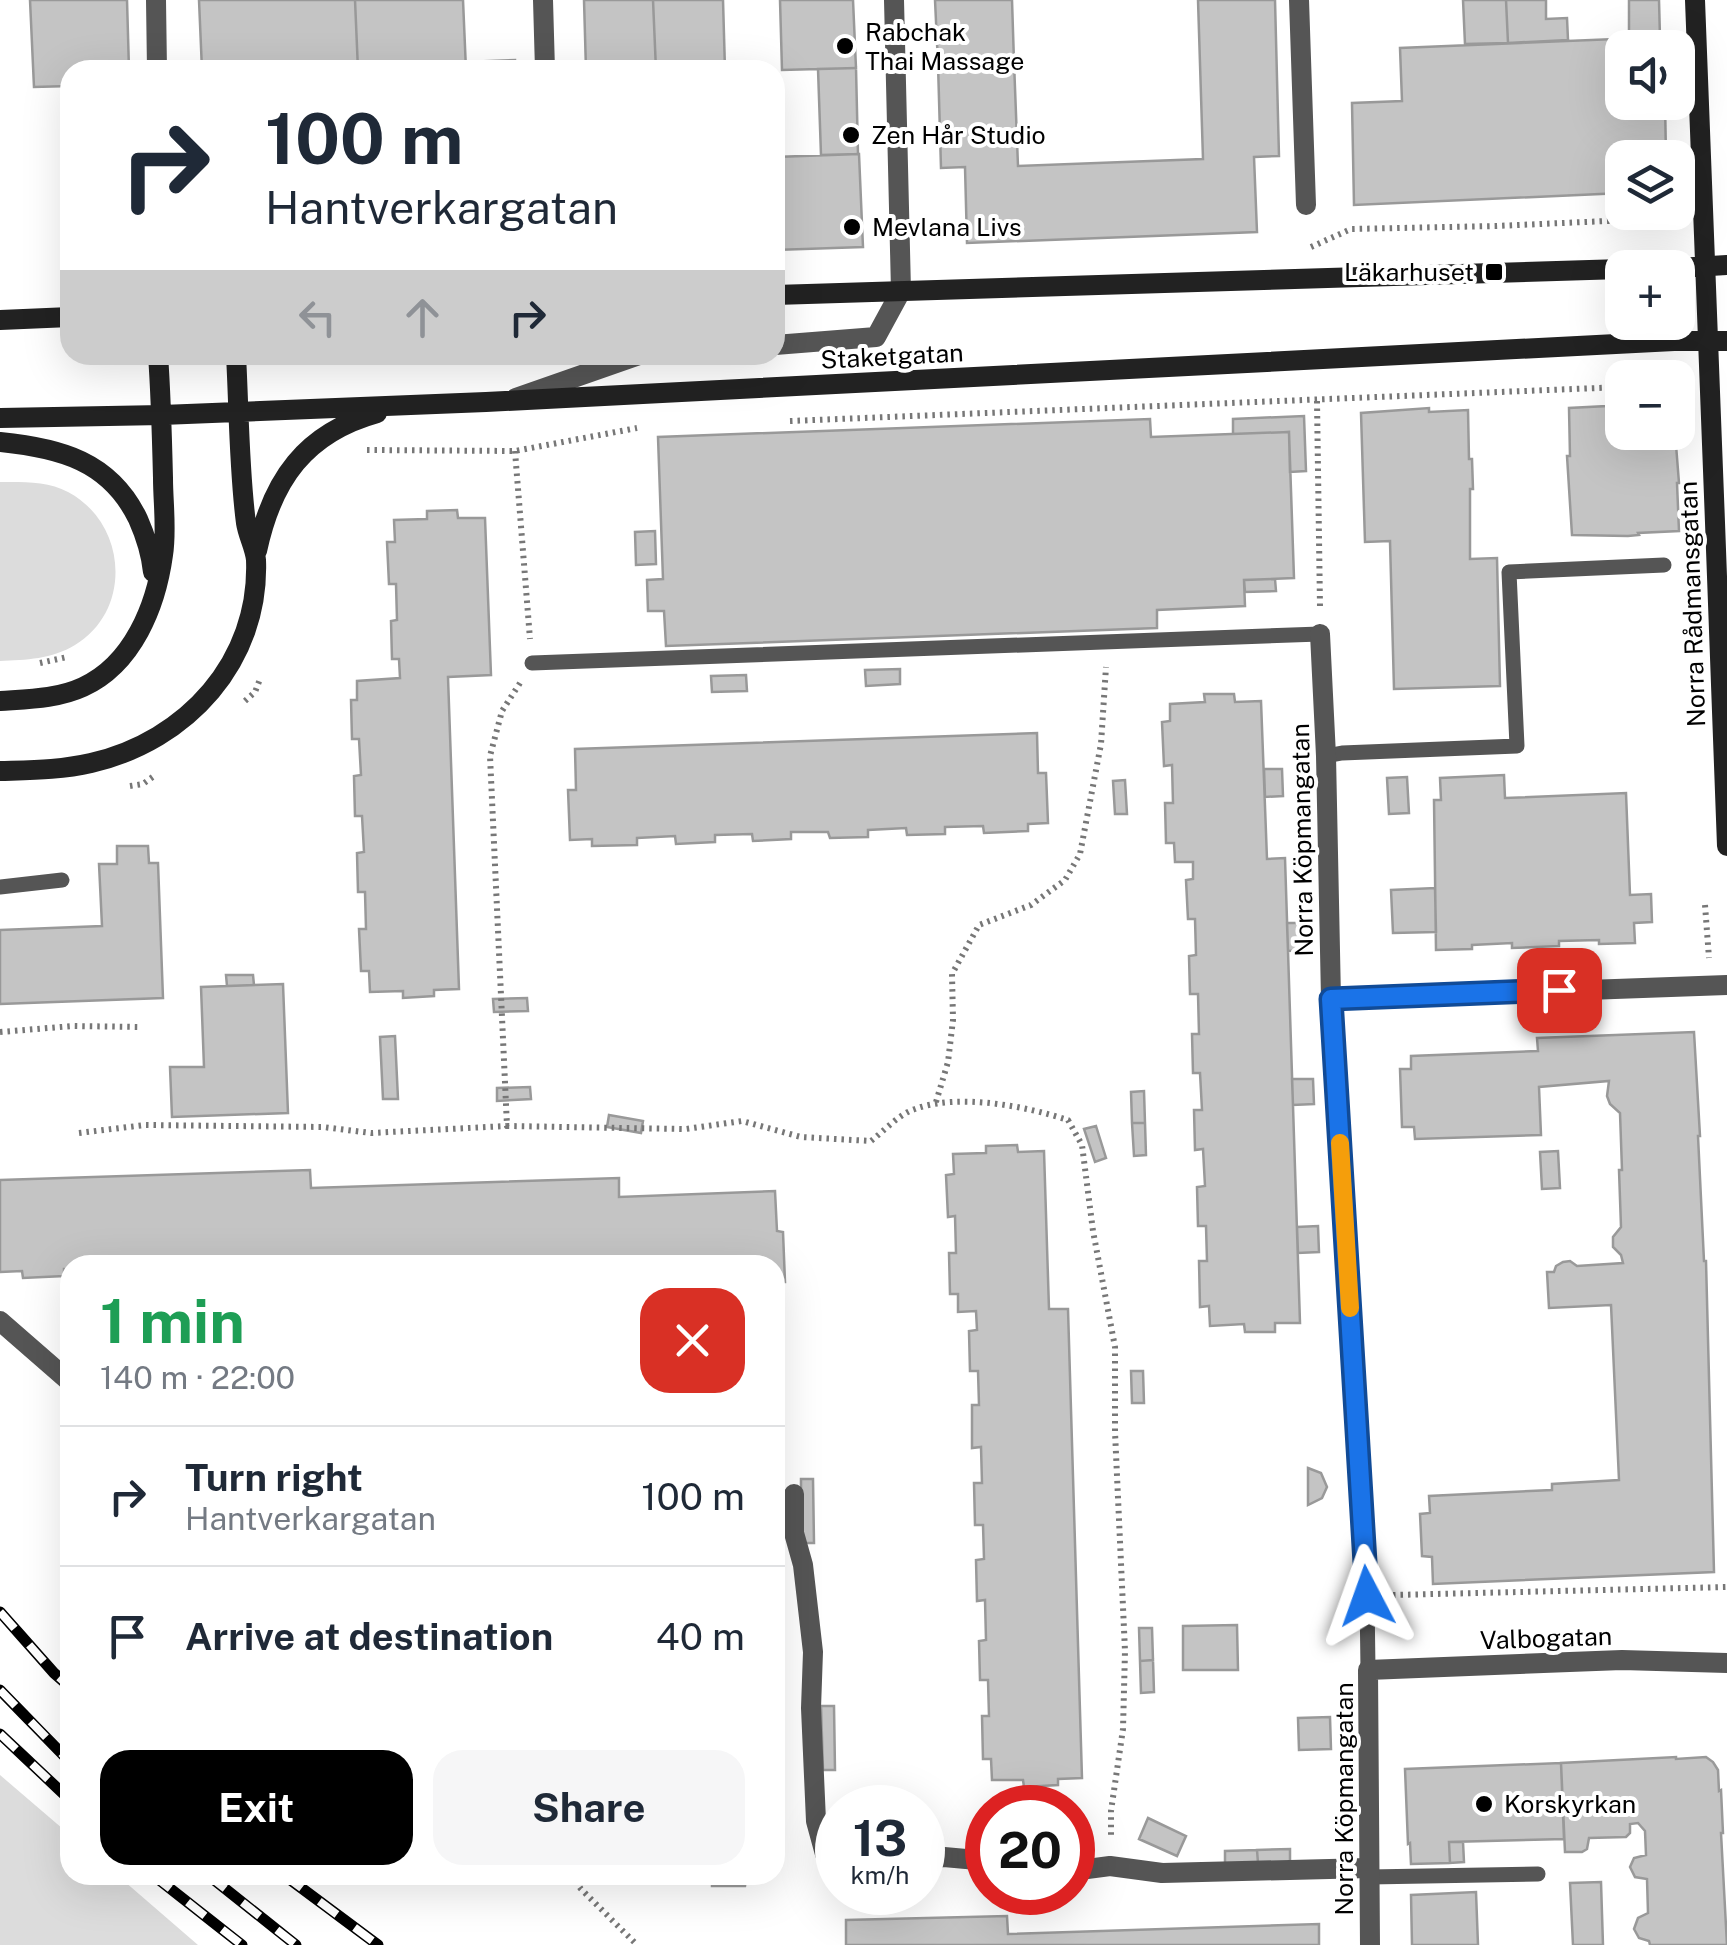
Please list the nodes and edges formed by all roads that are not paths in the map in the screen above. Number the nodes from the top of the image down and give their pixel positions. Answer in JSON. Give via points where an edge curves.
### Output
{"nodes":[{"id":1,"x":156,"y":0,"type":"edge"},
{"id":2,"x":543,"y":0,"type":"edge"},
{"id":3,"x":894,"y":0,"type":"edge"},
{"id":4,"x":1299,"y":0,"type":"edge"},
{"id":5,"x":1695,"y":0,"type":"edge"},
{"id":6,"x":157,"y":60,"type":"edge"},
{"id":7,"x":545,"y":60,"type":"edge"},
{"id":8,"x":1306,"y":205,"type":"dead end"},
{"id":9,"x":1717,"y":266,"type":"edge"},
{"id":10,"x":1605,"y":269,"type":"edge"},
{"id":11,"x":901,"y":290,"type":"junction"},
{"id":12,"x":785,"y":295,"type":"edge"},
{"id":13,"x":60,"y":317,"type":"edge"},
{"id":14,"x":0,"y":320,"type":"edge"},
{"id":15,"x":1718,"y":342,"type":"edge"},
{"id":16,"x":785,"y":343,"type":"edge"},
{"id":17,"x":159,"y":365,"type":"edge"},
{"id":18,"x":237,"y":365,"type":"edge"},
{"id":19,"x":610,"y":365,"type":"edge"},
{"id":20,"x":505,"y":402,"type":"junction"},
{"id":21,"x":403,"y":405,"type":"junction"},
{"id":22,"x":239,"y":412,"type":"junction"},
{"id":23,"x":162,"y":415,"type":"junction"},
{"id":24,"x":0,"y":418,"type":"edge"},
{"id":25,"x":0,"y":442,"type":"edge"},
{"id":26,"x":256,"y":557,"type":"junction"},
{"id":27,"x":1664,"y":564,"type":"dead end"},
{"id":28,"x":155,"y":592,"type":"junction"},
{"id":29,"x":1320,"y":634,"type":"joint"},
{"id":30,"x":532,"y":663,"type":"road end"},
{"id":31,"x":0,"y":701,"type":"edge"},
{"id":32,"x":1326,"y":756,"type":"junction"},
{"id":33,"x":0,"y":771,"type":"edge"},
{"id":34,"x":1727,"y":846,"type":"edge"},
{"id":35,"x":62,"y":880,"type":"dead end"},
{"id":36,"x":0,"y":887,"type":"edge"},
{"id":37,"x":1719,"y":984,"type":"edge"},
{"id":38,"x":1331,"y":999,"type":"junction"},
{"id":39,"x":0,"y":1321,"type":"edge"},
{"id":40,"x":60,"y":1373,"type":"edge"},
{"id":41,"x":794,"y":1494,"type":"dead end"},
{"id":42,"x":1727,"y":1663,"type":"edge"},
{"id":43,"x":1368,"y":1670,"type":"junction"},
{"id":44,"x":815,"y":1798,"type":"edge"},
{"id":45,"x":1095,"y":1868,"type":"edge"},
{"id":46,"x":1369,"y":1873,"type":"junction"},
{"id":47,"x":1538,"y":1874,"type":"dead end"},
{"id":48,"x":1370,"y":1945,"type":"edge"}],
"edges":[{"from":1,"to":6,"type":"street"},
{"from":2,"to":7,"type":"street"},
{"from":3,"to":11,"type":"street"},
{"from":4,"to":8,"type":"street"},
{"from":5,"to":9,"type":"main road","name":"Norra Rådmansgatan","via":[[1704,219]]},
{"from":9,"to":15,"type":"main road","name":"Norra Rådmansgatan"},
{"from":10,"to":11,"type":"main road"},
{"from":11,"to":12,"type":"main road"},
{"from":11,"to":16,"type":"street","via":[[876,337]]},
{"from":13,"to":14,"type":"main road"},
{"from":15,"to":20,"type":"main road","name":"Staketgatan"},
{"from":15,"to":34,"type":"main road","name":"Norra Rådmansgatan"},
{"from":17,"to":23,"type":"main road"},
{"from":18,"to":22,"type":"main road"},
{"from":19,"to":20,"type":"street"},
{"from":20,"to":21,"type":"main road","name":"Staketgatan"},
{"from":21,"to":22,"type":"main road","name":"Staketgatan"},
{"from":21,"to":26,"type":"main road","via":[[328,432],[304,451],[274,497]]},
{"from":22,"to":23,"type":"main road","name":"Staketgatan"},
{"from":22,"to":26,"type":"main road","via":[[246,526]]},
{"from":23,"to":24,"type":"main road","name":"Staketgatan"},
{"from":23,"to":28,"type":"main road","via":[[164,553]]},
{"from":25,"to":28,"type":"main road","via":[[80,459],[117,486],[151,553]]},
{"from":26,"to":33,"type":"main road","via":[[254,596],[233,660],[177,726],[95,762]]},
{"from":27,"to":32,"type":"lane","via":[[1509,572],[1517,746]]},
{"from":28,"to":31,"type":"main road","via":[[137,635],[107,672],[56,696]]},
{"from":29,"to":30,"type":"lane"},
{"from":29,"to":32,"type":"street","name":"Norra Köpmangatan"},
{"from":32,"to":38,"type":"street","name":"Norra Köpmangatan"},
{"from":35,"to":36,"type":"lane"},
{"from":37,"to":38,"type":"street"},
{"from":38,"to":43,"type":"lane","name":"Norra Köpmangatan"},
{"from":39,"to":40,"type":"street"},
{"from":41,"to":44,"type":"street","via":[[812,1652]]},
{"from":42,"to":43,"type":"street","name":"Valbogatan","via":[[1622,1660]]},
{"from":43,"to":46,"type":"street","name":"Norra Köpmangatan"},
{"from":45,"to":46,"type":"street"},
{"from":46,"to":47,"type":"lane"},
{"from":46,"to":48,"type":"street","name":"Norra Köpmangatan"}]}
